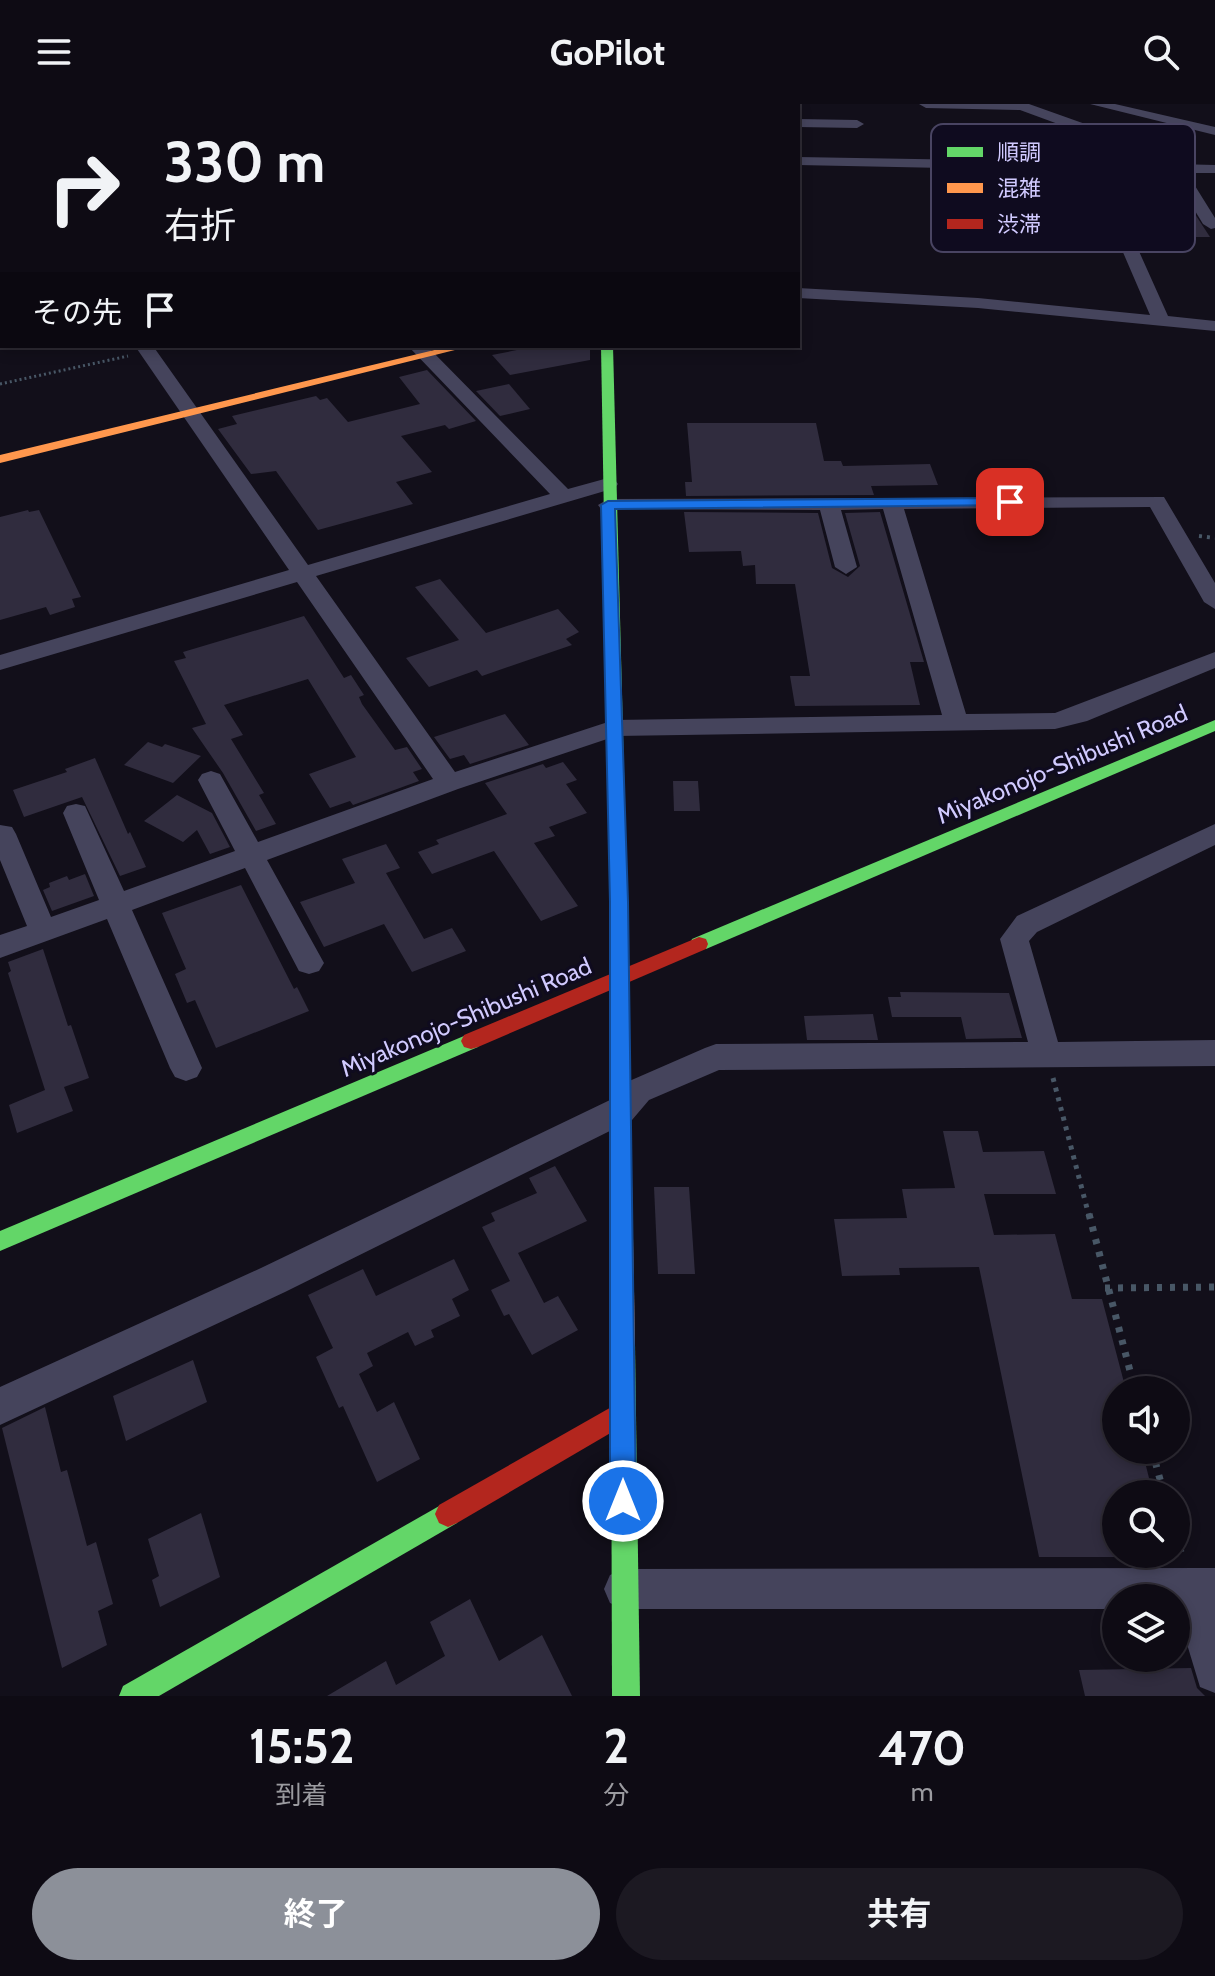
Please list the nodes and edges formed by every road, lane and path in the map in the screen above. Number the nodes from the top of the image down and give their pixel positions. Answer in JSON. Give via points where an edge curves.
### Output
{"nodes":[{"id":1,"x":926,"y":104,"type":"edge"},
{"id":2,"x":1069,"y":104,"type":"edge"},
{"id":3,"x":1097,"y":104,"type":"edge"},
{"id":4,"x":1019,"y":105,"type":"edge"},
{"id":5,"x":1128,"y":107,"type":"edge"},
{"id":6,"x":800,"y":123,"type":"edge"},
{"id":7,"x":857,"y":124,"type":"dead end"},
{"id":8,"x":1071,"y":124,"type":"joint"},
{"id":9,"x":1190,"y":124,"type":"edge"},
{"id":10,"x":1195,"y":125,"type":"edge"},
{"id":11,"x":1215,"y":131,"type":"edge"},
{"id":12,"x":800,"y":161,"type":"edge"},
{"id":13,"x":931,"y":164,"type":"edge"},
{"id":14,"x":1196,"y":168,"type":"joint"},
{"id":15,"x":1215,"y":169,"type":"edge"},
{"id":16,"x":1215,"y":175,"type":"edge"},
{"id":17,"x":1195,"y":198,"type":"edge"},
{"id":18,"x":1211,"y":224,"type":"dead end"},
{"id":19,"x":1131,"y":252,"type":"edge"},
{"id":20,"x":800,"y":293,"type":"edge"},
{"id":21,"x":1161,"y":320,"type":"junction"},
{"id":22,"x":1215,"y":326,"type":"edge"},
{"id":23,"x":444,"y":348,"type":"edge"},
{"id":24,"x":607,"y":348,"type":"edge"},
{"id":25,"x":146,"y":349,"type":"edge"},
{"id":26,"x":422,"y":350,"type":"edge"},
{"id":27,"x":0,"y":384,"type":"edge"},
{"id":28,"x":191,"y":414,"type":"junction"},
{"id":29,"x":0,"y":459,"type":"edge"},
{"id":30,"x":608,"y":484,"type":"junction"},
{"id":31,"x":564,"y":496,"type":"junction"},
{"id":32,"x":829,"y":503,"type":"junction"},
{"id":33,"x":892,"y":503,"type":"junction"},
{"id":34,"x":608,"y":505,"type":"junction"},
{"id":35,"x":846,"y":567,"type":"dead end"},
{"id":36,"x":303,"y":574,"type":"junction"},
{"id":37,"x":1215,"y":602,"type":"edge"},
{"id":38,"x":1215,"y":659,"type":"edge"},
{"id":39,"x":0,"y":663,"type":"edge"},
{"id":40,"x":957,"y":724,"type":"junction"},
{"id":41,"x":1215,"y":725,"type":"edge"},
{"id":42,"x":614,"y":728,"type":"junction"},
{"id":43,"x":211,"y":780,"type":"dead end"},
{"id":44,"x":449,"y":783,"type":"junction"},
{"id":45,"x":76,"y":813,"type":"dead end"},
{"id":46,"x":3,"y":834,"type":"dead end"},
{"id":47,"x":1215,"y":834,"type":"edge"},
{"id":48,"x":251,"y":855,"type":"junction"},
{"id":49,"x":117,"y":905,"type":"junction"},
{"id":50,"x":43,"y":931,"type":"junction"},
{"id":51,"x":0,"y":947,"type":"edge"},
{"id":52,"x":309,"y":963,"type":"dead end"},
{"id":53,"x":1046,"y":1053,"type":"junction"},
{"id":54,"x":1215,"y":1053,"type":"edge"},
{"id":55,"x":186,"y":1068,"type":"dead end"},
{"id":56,"x":621,"y":1094,"type":"junction"},
{"id":57,"x":0,"y":1241,"type":"edge"},
{"id":58,"x":1215,"y":1287,"type":"edge"},
{"id":59,"x":1105,"y":1288,"type":"junction"},
{"id":60,"x":1131,"y":1376,"type":"edge"},
{"id":61,"x":0,"y":1406,"type":"edge"},
{"id":62,"x":622,"y":1413,"type":"junction"},
{"id":63,"x":1203,"y":1588,"type":"edge"},
{"id":64,"x":624,"y":1589,"type":"junction"},
{"id":65,"x":1215,"y":1672,"type":"edge"},
{"id":66,"x":133,"y":1696,"type":"edge"},
{"id":67,"x":626,"y":1696,"type":"edge"}],
"edges":[{"from":1,"to":4,"type":"street"},
{"from":2,"to":8,"type":"street"},
{"from":3,"to":5,"type":"street"},
{"from":4,"to":8,"type":"street"},
{"from":5,"to":9,"type":"street"},
{"from":6,"to":7,"type":"street"},
{"from":10,"to":11,"type":"street"},
{"from":12,"to":13,"type":"street"},
{"from":14,"to":15,"type":"street"},
{"from":14,"to":16,"type":"street"},
{"from":17,"to":18,"type":"street"},
{"from":19,"to":21,"type":"street"},
{"from":20,"to":21,"type":"street"},
{"from":21,"to":22,"type":"street"},
{"from":23,"to":26,"type":"main road"},
{"from":24,"to":30,"type":"main road"},
{"from":25,"to":27,"type":"path"},
{"from":25,"to":28,"type":"street"},
{"from":26,"to":28,"type":"main road"},
{"from":26,"to":31,"type":"street"},
{"from":28,"to":29,"type":"main road"},
{"from":28,"to":36,"type":"street"},
{"from":30,"to":31,"type":"street"},
{"from":30,"to":34,"type":"main road"},
{"from":31,"to":36,"type":"street"},
{"from":32,"to":33,"type":"street"},
{"from":32,"to":34,"type":"street"},
{"from":32,"to":35,"type":"street"},
{"from":33,"to":37,"type":"street","via":[[1157,501]]},
{"from":33,"to":40,"type":"street"},
{"from":34,"to":42,"type":"main road"},
{"from":36,"to":39,"type":"street"},
{"from":36,"to":44,"type":"street"},
{"from":38,"to":40,"type":"street","via":[[1055,721]]},
{"from":40,"to":42,"type":"street"},
{"from":41,"to":57,"type":"main road","name":"Miyakonojo-Shibushi Road"},
{"from":42,"to":44,"type":"street"},
{"from":42,"to":56,"type":"main road"},
{"from":43,"to":48,"type":"street"},
{"from":44,"to":48,"type":"street"},
{"from":45,"to":49,"type":"street"},
{"from":46,"to":50,"type":"street"},
{"from":47,"to":53,"type":"street","via":[[1027,924],[1014,939]]},
{"from":48,"to":49,"type":"street"},
{"from":48,"to":52,"type":"street"},
{"from":49,"to":50,"type":"street"},
{"from":49,"to":55,"type":"street"},
{"from":50,"to":51,"type":"street"},
{"from":53,"to":54,"type":"street"},
{"from":53,"to":56,"type":"street","via":[[716,1057]]},
{"from":53,"to":59,"type":"path"},
{"from":56,"to":61,"type":"street","via":[[273,1280]]},
{"from":56,"to":62,"type":"main road"},
{"from":58,"to":59,"type":"path"},
{"from":59,"to":60,"type":"path"},
{"from":62,"to":64,"type":"main road"},
{"from":62,"to":66,"type":"main road"},
{"from":63,"to":64,"type":"street"},
{"from":63,"to":65,"type":"street"},
{"from":64,"to":67,"type":"main road"}]}
